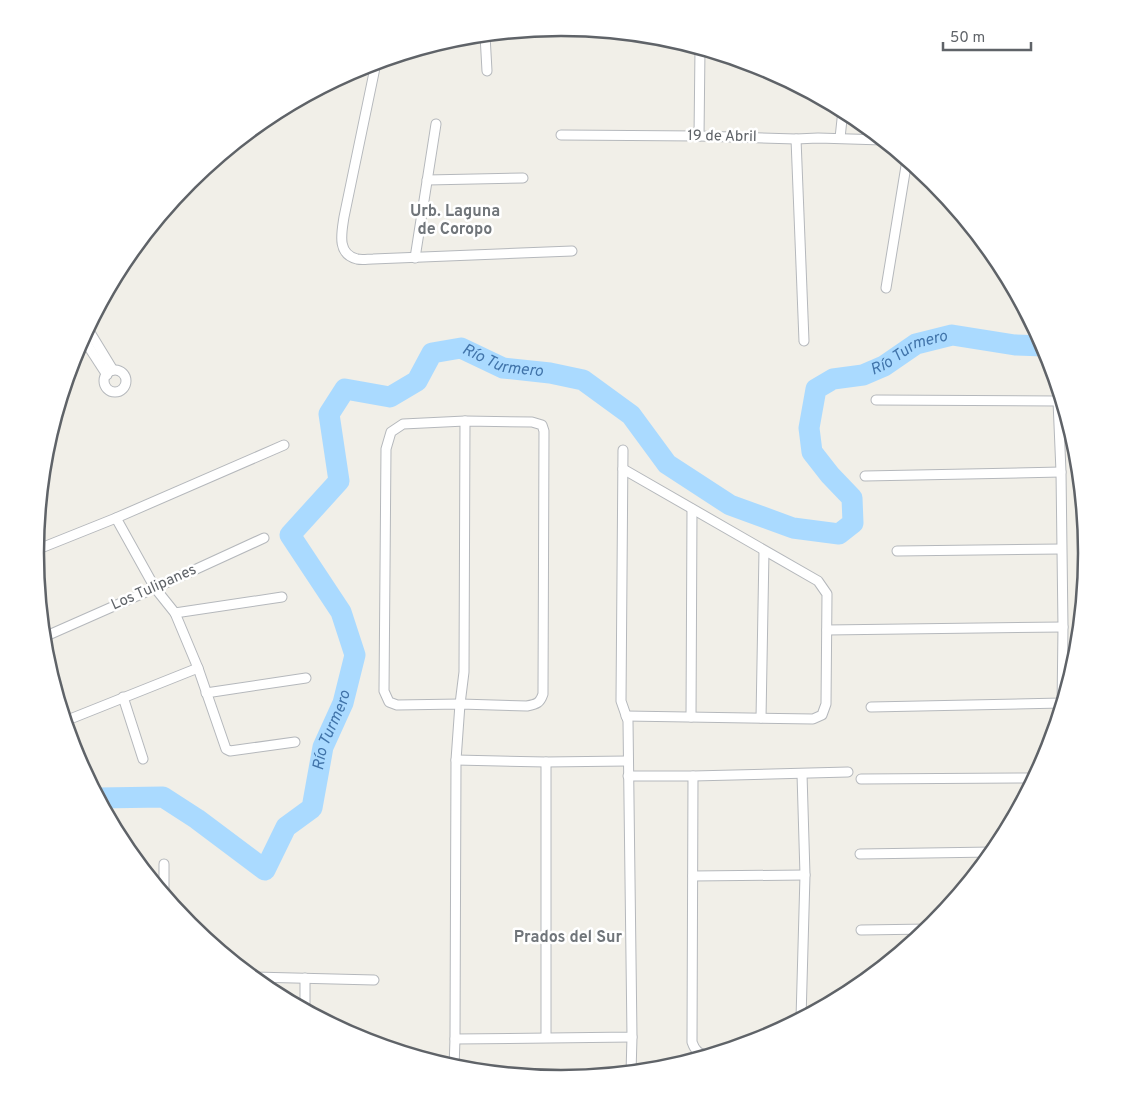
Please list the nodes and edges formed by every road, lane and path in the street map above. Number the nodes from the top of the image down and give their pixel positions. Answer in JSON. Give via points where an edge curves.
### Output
{"nodes":[{"id":1,"x":486,"y":42,"type":"edge"},
{"id":2,"x":700,"y":55,"type":"edge"},
{"id":3,"x":487,"y":71,"type":"dead end"},
{"id":4,"x":374,"y":72,"type":"edge"},
{"id":5,"x":842,"y":119,"type":"edge"},
{"id":6,"x":436,"y":124,"type":"dead end"},
{"id":7,"x":561,"y":135,"type":"dead end"},
{"id":8,"x":699,"y":136,"type":"junction"},
{"id":9,"x":840,"y":138,"type":"junction"},
{"id":10,"x":796,"y":139,"type":"junction"},
{"id":11,"x":871,"y":139,"type":"edge"},
{"id":12,"x":906,"y":168,"type":"edge"},
{"id":13,"x":523,"y":178,"type":"dead end"},
{"id":14,"x":427,"y":180,"type":"junction"},
{"id":15,"x":572,"y":251,"type":"dead end"},
{"id":16,"x":415,"y":258,"type":"junction"},
{"id":17,"x":886,"y":288,"type":"dead end"},
{"id":18,"x":92,"y":338,"type":"edge"},
{"id":19,"x":804,"y":341,"type":"dead end"},
{"id":20,"x":89,"y":345,"type":"edge"},
{"id":21,"x":1054,"y":396,"type":"edge"},
{"id":22,"x":876,"y":400,"type":"dead end"},
{"id":23,"x":1060,"y":415,"type":"edge"},
{"id":24,"x":465,"y":422,"type":"junction"},
{"id":25,"x":284,"y":445,"type":"dead end"},
{"id":26,"x":623,"y":450,"type":"dead end"},
{"id":27,"x":623,"y":469,"type":"junction"},
{"id":28,"x":1061,"y":472,"type":"junction"},
{"id":29,"x":865,"y":476,"type":"dead end"},
{"id":30,"x":692,"y":509,"type":"junction"},
{"id":31,"x":116,"y":518,"type":"junction"},
{"id":32,"x":264,"y":538,"type":"dead end"},
{"id":33,"x":44,"y":547,"type":"edge"},
{"id":34,"x":1062,"y":549,"type":"junction"},
{"id":35,"x":764,"y":550,"type":"junction"},
{"id":36,"x":897,"y":551,"type":"dead end"},
{"id":37,"x":156,"y":588,"type":"junction"},
{"id":38,"x":282,"y":597,"type":"dead end"},
{"id":39,"x":175,"y":613,"type":"junction"},
{"id":40,"x":1063,"y":627,"type":"junction"},
{"id":41,"x":826,"y":630,"type":"junction"},
{"id":42,"x":51,"y":634,"type":"edge"},
{"id":43,"x":198,"y":668,"type":"junction"},
{"id":44,"x":1065,"y":669,"type":"edge"},
{"id":45,"x":306,"y":678,"type":"dead end"},
{"id":46,"x":206,"y":693,"type":"junction"},
{"id":47,"x":123,"y":697,"type":"junction"},
{"id":48,"x":460,"y":704,"type":"junction"},
{"id":49,"x":1055,"y":706,"type":"edge"},
{"id":50,"x":871,"y":707,"type":"dead end"},
{"id":51,"x":626,"y":716,"type":"junction"},
{"id":52,"x":691,"y":717,"type":"junction"},
{"id":53,"x":71,"y":718,"type":"edge"},
{"id":54,"x":761,"y":718,"type":"junction"},
{"id":55,"x":295,"y":742,"type":"dead end"},
{"id":56,"x":143,"y":759,"type":"dead end"},
{"id":57,"x":456,"y":760,"type":"junction"},
{"id":58,"x":627,"y":761,"type":"junction"},
{"id":59,"x":546,"y":762,"type":"junction"},
{"id":60,"x":848,"y":772,"type":"dead end"},
{"id":61,"x":802,"y":774,"type":"junction"},
{"id":62,"x":628,"y":776,"type":"junction"},
{"id":63,"x":693,"y":776,"type":"junction"},
{"id":64,"x":1027,"y":778,"type":"edge"},
{"id":65,"x":861,"y":779,"type":"dead end"},
{"id":66,"x":984,"y":852,"type":"edge"},
{"id":67,"x":860,"y":854,"type":"dead end"},
{"id":68,"x":164,"y":864,"type":"dead end"},
{"id":69,"x":806,"y":875,"type":"junction"},
{"id":70,"x":693,"y":876,"type":"junction"},
{"id":71,"x":164,"y":884,"type":"edge"},
{"id":72,"x":916,"y":929,"type":"edge"},
{"id":73,"x":860,"y":930,"type":"dead end"},
{"id":74,"x":265,"y":977,"type":"edge"},
{"id":75,"x":305,"y":978,"type":"junction"},
{"id":76,"x":374,"y":980,"type":"dead end"},
{"id":77,"x":305,"y":1002,"type":"edge"},
{"id":78,"x":801,"y":1011,"type":"edge"},
{"id":79,"x":546,"y":1037,"type":"junction"},
{"id":80,"x":632,"y":1037,"type":"junction"},
{"id":81,"x":455,"y":1039,"type":"junction"},
{"id":82,"x":698,"y":1052,"type":"edge"},
{"id":83,"x":454,"y":1059,"type":"edge"},
{"id":84,"x":631,"y":1066,"type":"edge"}],
"edges":[{"from":1,"to":3,"type":"street"},
{"from":2,"to":8,"type":"street"},
{"from":4,"to":16,"type":"street","via":[[341,242],[348,254],[357,259]]},
{"from":5,"to":9,"type":"street"},
{"from":6,"to":14,"type":"street"},
{"from":7,"to":8,"type":"street","name":"19 de Abril"},
{"from":8,"to":10,"type":"street","name":"19 de Abril"},
{"from":9,"to":10,"type":"street","name":"19 de Abril"},
{"from":9,"to":11,"type":"street","name":"19 de Abril"},
{"from":10,"to":19,"type":"street"},
{"from":12,"to":17,"type":"street"},
{"from":13,"to":14,"type":"street"},
{"from":14,"to":16,"type":"street"},
{"from":15,"to":16,"type":"street"},
{"from":18,"to":20,"type":"street","via":[[110,372]]},
{"from":21,"to":22,"type":"street"},
{"from":23,"to":28,"type":"street"},
{"from":24,"to":48,"type":"street","via":[[464,672]]},
{"from":24,"to":48,"type":"street","via":[[403,424],[391,432],[386,449],[384,691],[389,702],[397,704]]},
{"from":24,"to":48,"type":"street","via":[[532,422],[542,425],[543,694],[536,705],[528,706]]},
{"from":25,"to":31,"type":"street"},
{"from":26,"to":27,"type":"street"},
{"from":27,"to":30,"type":"street"},
{"from":27,"to":51,"type":"street","via":[[621,701]]},
{"from":28,"to":29,"type":"street"},
{"from":28,"to":34,"type":"street"},
{"from":30,"to":35,"type":"street"},
{"from":30,"to":52,"type":"street"},
{"from":31,"to":33,"type":"street"},
{"from":31,"to":37,"type":"street"},
{"from":32,"to":37,"type":"street","name":"Los Tulipanes"},
{"from":34,"to":36,"type":"street"},
{"from":34,"to":40,"type":"street"},
{"from":35,"to":41,"type":"street","via":[[818,581],[827,594]]},
{"from":35,"to":54,"type":"street"},
{"from":37,"to":39,"type":"street"},
{"from":37,"to":42,"type":"street","name":"Los Tulipanes"},
{"from":38,"to":39,"type":"street"},
{"from":39,"to":43,"type":"street"},
{"from":40,"to":41,"type":"street"},
{"from":40,"to":44,"type":"street"},
{"from":41,"to":54,"type":"street","via":[[826,704],[822,715],[813,719]]},
{"from":43,"to":46,"type":"street"},
{"from":43,"to":47,"type":"street"},
{"from":45,"to":46,"type":"street"},
{"from":46,"to":55,"type":"street","via":[[228,751]]},
{"from":47,"to":53,"type":"street"},
{"from":47,"to":56,"type":"street"},
{"from":48,"to":57,"type":"street"},
{"from":49,"to":50,"type":"street"},
{"from":51,"to":52,"type":"street"},
{"from":51,"to":58,"type":"street"},
{"from":52,"to":54,"type":"street"},
{"from":57,"to":59,"type":"street"},
{"from":57,"to":81,"type":"street"},
{"from":58,"to":59,"type":"street"},
{"from":58,"to":62,"type":"street"},
{"from":59,"to":79,"type":"street"},
{"from":60,"to":61,"type":"street"},
{"from":61,"to":63,"type":"street"},
{"from":61,"to":69,"type":"street"},
{"from":62,"to":63,"type":"street"},
{"from":62,"to":80,"type":"street"},
{"from":63,"to":70,"type":"street"},
{"from":64,"to":65,"type":"street"},
{"from":66,"to":67,"type":"street"},
{"from":68,"to":71,"type":"street"},
{"from":69,"to":70,"type":"street"},
{"from":69,"to":78,"type":"street"},
{"from":70,"to":82,"type":"street","via":[[692,1042]]},
{"from":72,"to":73,"type":"street"},
{"from":74,"to":75,"type":"street"},
{"from":75,"to":76,"type":"street"},
{"from":75,"to":77,"type":"street"},
{"from":79,"to":80,"type":"street"},
{"from":79,"to":81,"type":"street"},
{"from":80,"to":84,"type":"street"},
{"from":81,"to":83,"type":"street"}]}
